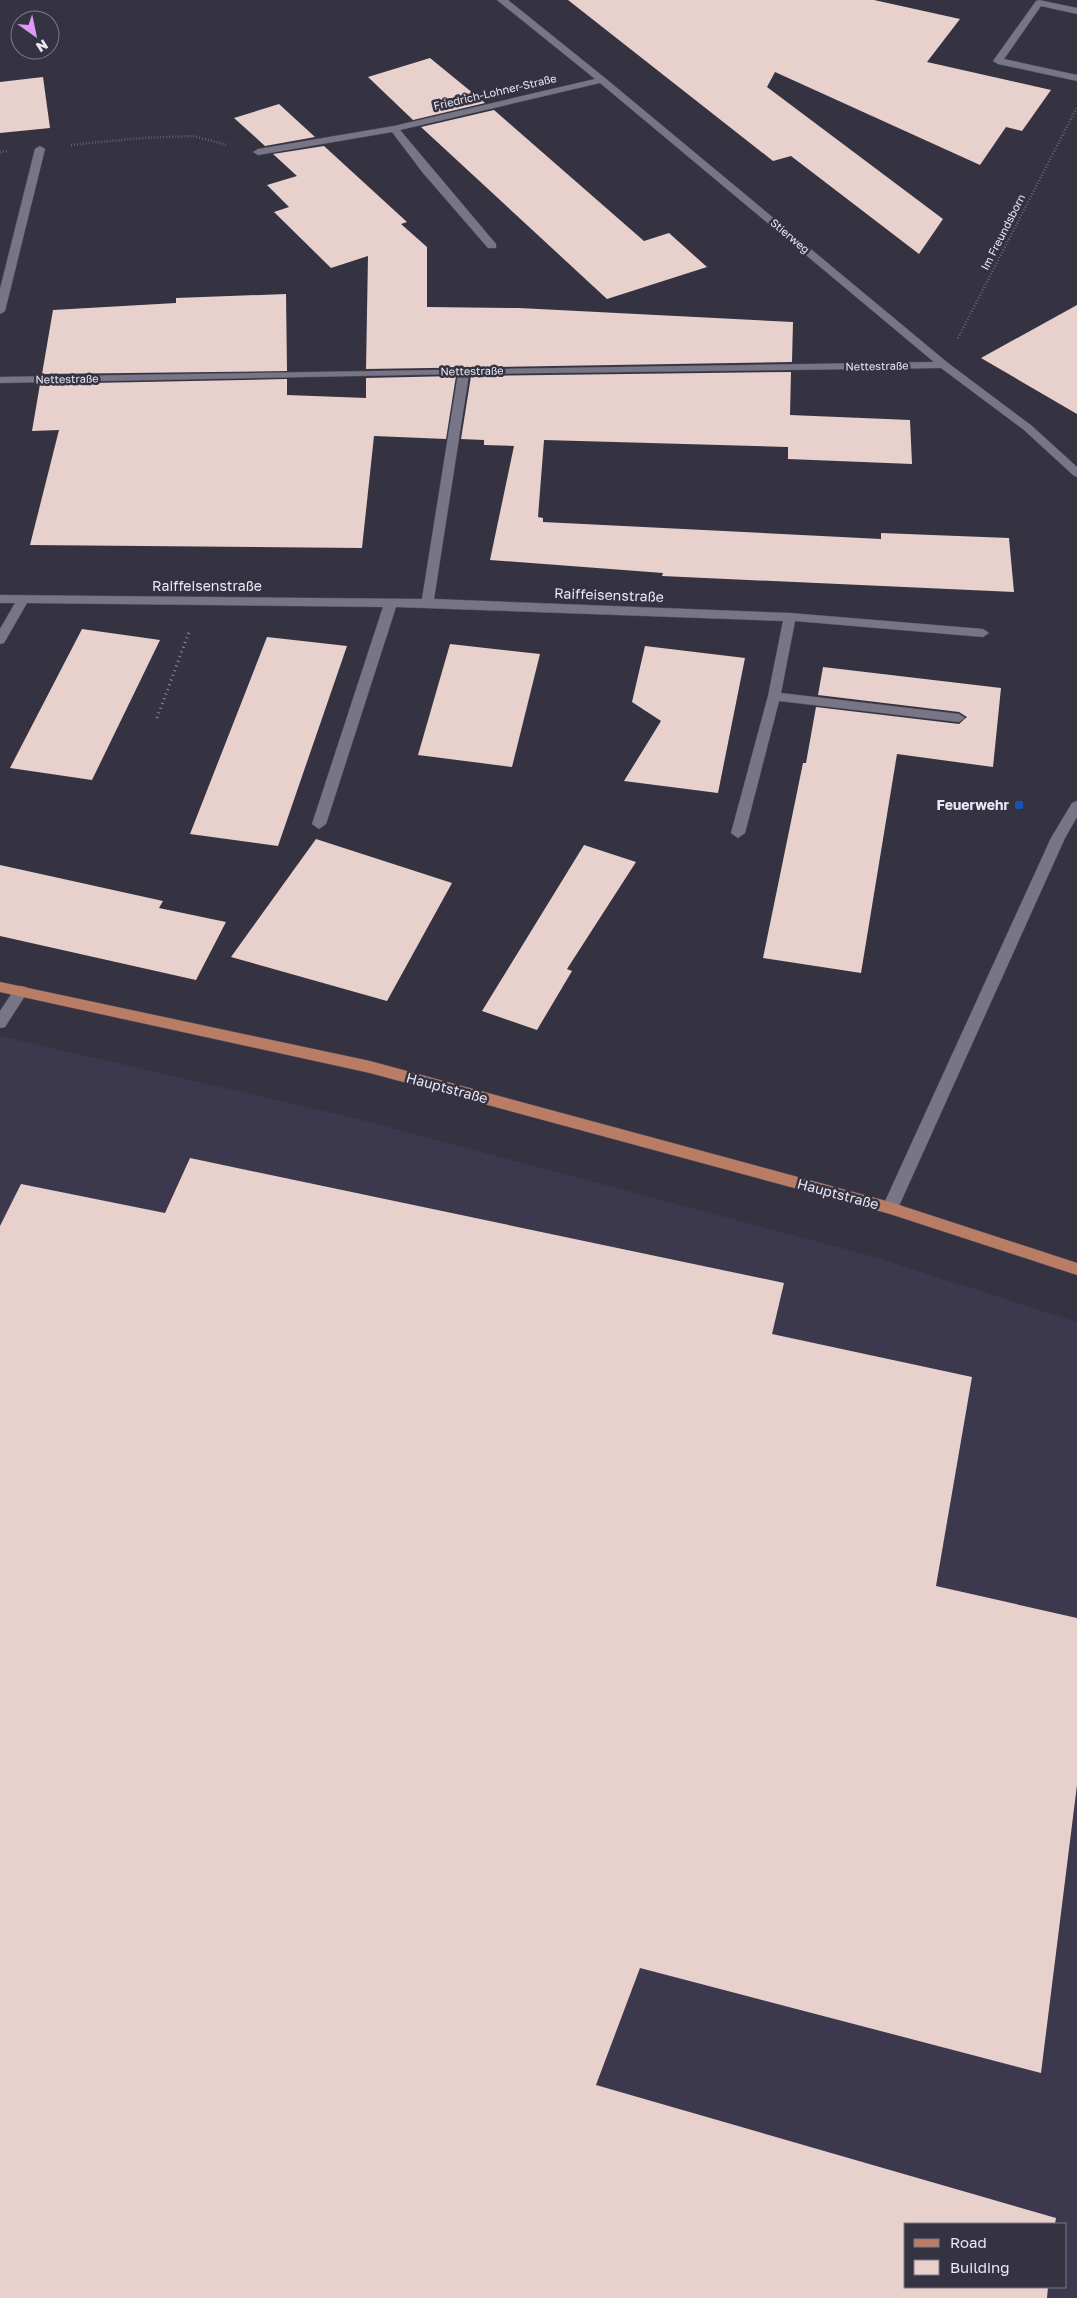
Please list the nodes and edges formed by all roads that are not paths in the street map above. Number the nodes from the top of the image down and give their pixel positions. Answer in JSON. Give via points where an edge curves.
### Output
{"nodes":[{"id":1,"x":505,"y":1,"type":"edge"},
{"id":2,"x":1077,"y":11,"type":"edge"},
{"id":3,"x":1077,"y":78,"type":"edge"},
{"id":4,"x":602,"y":80,"type":"junction"},
{"id":5,"x":394,"y":129,"type":"junction"},
{"id":6,"x":40,"y":149,"type":"road end"},
{"id":7,"x":258,"y":152,"type":"road end"},
{"id":8,"x":492,"y":246,"type":"dead end"},
{"id":9,"x":0,"y":311,"type":"edge"},
{"id":10,"x":944,"y":365,"type":"junction"},
{"id":11,"x":464,"y":371,"type":"junction"},
{"id":12,"x":0,"y":380,"type":"edge"},
{"id":13,"x":1077,"y":473,"type":"edge"},
{"id":14,"x":0,"y":599,"type":"edge"},
{"id":15,"x":23,"y":599,"type":"junction"},
{"id":16,"x":391,"y":602,"type":"junction"},
{"id":17,"x":427,"y":603,"type":"junction"},
{"id":18,"x":790,"y":617,"type":"junction"},
{"id":19,"x":983,"y":633,"type":"dead end"},
{"id":20,"x":0,"y":640,"type":"edge"},
{"id":21,"x":774,"y":696,"type":"junction"},
{"id":22,"x":959,"y":718,"type":"dead end"},
{"id":23,"x":1077,"y":806,"type":"edge"},
{"id":24,"x":319,"y":824,"type":"dead end"},
{"id":25,"x":738,"y":832,"type":"dead end"},
{"id":26,"x":0,"y":987,"type":"edge"},
{"id":27,"x":20,"y":992,"type":"junction"},
{"id":28,"x":0,"y":1023,"type":"edge"},
{"id":29,"x":890,"y":1208,"type":"junction"},
{"id":30,"x":1077,"y":1269,"type":"edge"}],
"edges":[{"from":1,"to":4,"type":"street","name":"Stierweg"},
{"from":2,"to":3,"type":"street","via":[[1039,3],[998,61]]},
{"from":4,"to":5,"type":"street","name":"Friedrich-Lohner-Straße"},
{"from":4,"to":10,"type":"street","name":"Stierweg"},
{"from":5,"to":7,"type":"street","name":"Friedrich-Lohner-Straße"},
{"from":5,"to":8,"type":"street"},
{"from":6,"to":9,"type":"street"},
{"from":10,"to":11,"type":"street","name":"Nettestraße"},
{"from":10,"to":13,"type":"street","name":"Stierweg","via":[[1028,428]]},
{"from":11,"to":12,"type":"street","name":"Nettestraße"},
{"from":11,"to":17,"type":"street"},
{"from":14,"to":15,"type":"street","name":"Raiffeisenstraße"},
{"from":15,"to":16,"type":"street","name":"Raiffeisenstraße"},
{"from":15,"to":20,"type":"street"},
{"from":16,"to":17,"type":"street","name":"Raiffeisenstraße"},
{"from":16,"to":24,"type":"street"},
{"from":17,"to":18,"type":"street","name":"Raiffeisenstraße"},
{"from":18,"to":19,"type":"street","name":"Raiffeisenstraße"},
{"from":18,"to":21,"type":"street"},
{"from":21,"to":22,"type":"street"},
{"from":21,"to":25,"type":"street"},
{"from":23,"to":29,"type":"street","name":"Hauptstraße","via":[[1058,838]]},
{"from":26,"to":27,"type":"main road","name":"Hauptstraße"},
{"from":27,"to":28,"type":"street"},
{"from":27,"to":29,"type":"main road","name":"Hauptstraße","via":[[370,1068]]},
{"from":29,"to":30,"type":"main road","name":"Hauptstraße"}]}
